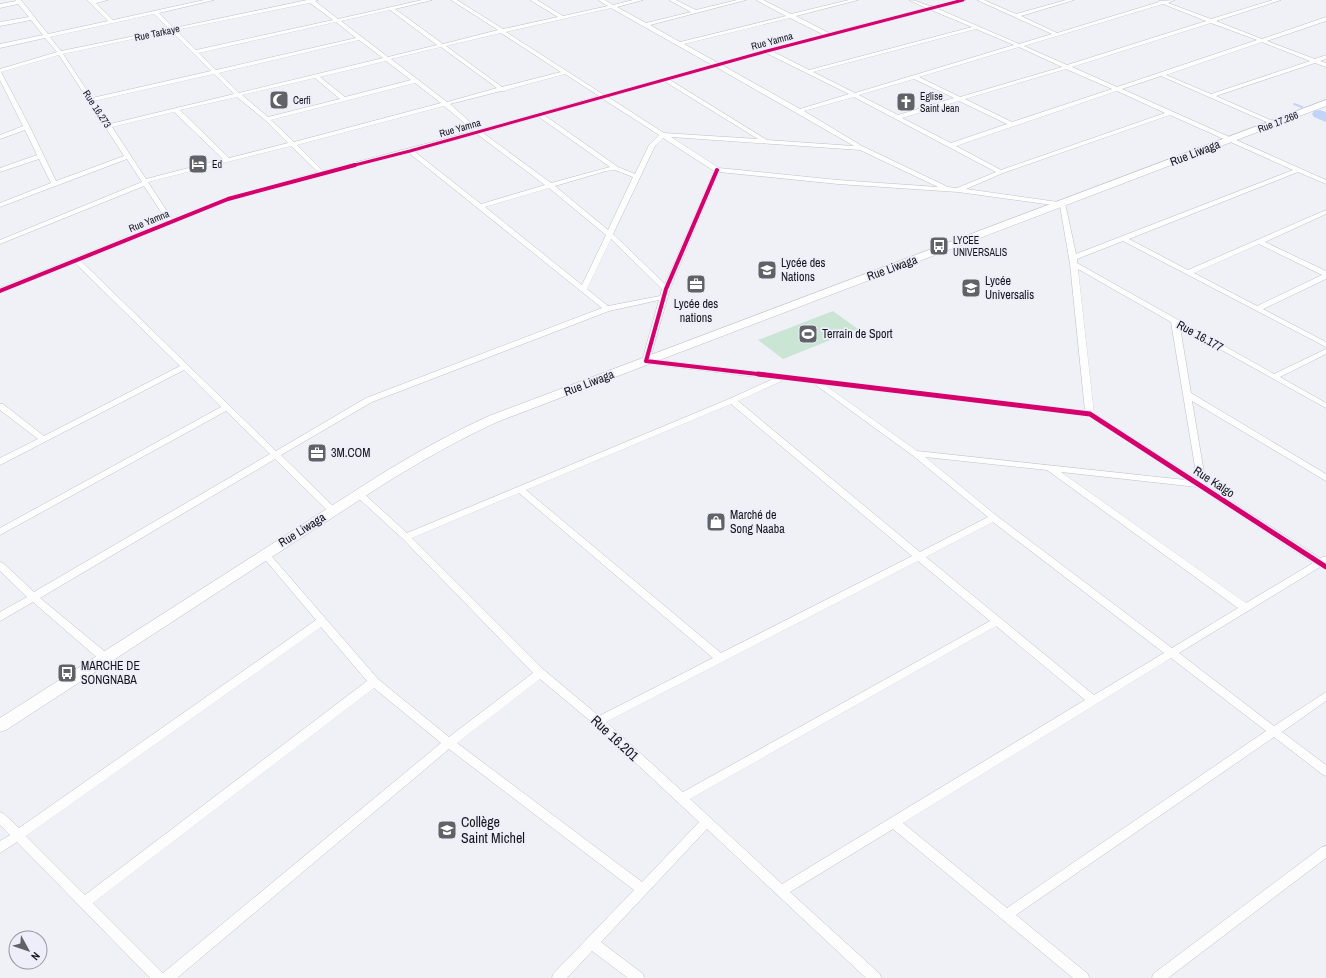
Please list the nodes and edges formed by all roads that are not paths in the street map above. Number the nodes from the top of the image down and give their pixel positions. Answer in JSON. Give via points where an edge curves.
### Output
{"nodes":[{"id":1,"x":105,"y":0,"type":"edge"},
{"id":2,"x":211,"y":0,"type":"edge"},
{"id":3,"x":312,"y":0,"type":"edge"},
{"id":4,"x":429,"y":0,"type":"edge"},
{"id":5,"x":454,"y":0,"type":"edge"},
{"id":6,"x":533,"y":0,"type":"edge"},
{"id":7,"x":601,"y":0,"type":"edge"},
{"id":8,"x":640,"y":0,"type":"edge"},
{"id":9,"x":672,"y":0,"type":"edge"},
{"id":10,"x":743,"y":0,"type":"edge"},
{"id":11,"x":759,"y":0,"type":"edge"},
{"id":12,"x":837,"y":0,"type":"edge"},
{"id":13,"x":855,"y":0,"type":"edge"},
{"id":14,"x":912,"y":0,"type":"edge"},
{"id":15,"x":963,"y":0,"type":"edge"},
{"id":16,"x":980,"y":0,"type":"edge"},
{"id":17,"x":1072,"y":0,"type":"edge"},
{"id":18,"x":1155,"y":0,"type":"edge"},
{"id":19,"x":1172,"y":0,"type":"edge"},
{"id":20,"x":1278,"y":0,"type":"edge"},
{"id":21,"x":18,"y":1,"type":"edge"},
{"id":22,"x":92,"y":1,"type":"edge"},
{"id":23,"x":844,"y":3,"type":"junction"},
{"id":24,"x":1162,"y":3,"type":"junction"},
{"id":25,"x":0,"y":6,"type":"edge"},
{"id":26,"x":612,"y":7,"type":"junction"},
{"id":27,"x":933,"y":8,"type":"junction"},
{"id":28,"x":391,"y":9,"type":"junction"},
{"id":29,"x":155,"y":12,"type":"junction"},
{"id":30,"x":696,"y":12,"type":"junction"},
{"id":31,"x":791,"y":16,"type":"junction"},
{"id":32,"x":1016,"y":16,"type":"junction"},
{"id":33,"x":31,"y":18,"type":"junction"},
{"id":34,"x":563,"y":18,"type":"junction"},
{"id":35,"x":1326,"y":19,"type":"edge"},
{"id":36,"x":335,"y":20,"type":"junction"},
{"id":37,"x":111,"y":21,"type":"junction"},
{"id":38,"x":1212,"y":21,"type":"junction"},
{"id":39,"x":0,"y":24,"type":"edge"},
{"id":40,"x":644,"y":25,"type":"junction"},
{"id":41,"x":975,"y":28,"type":"junction"},
{"id":42,"x":173,"y":30,"type":"junction"},
{"id":43,"x":502,"y":31,"type":"junction"},
{"id":44,"x":1058,"y":34,"type":"junction"},
{"id":45,"x":45,"y":35,"type":"junction"},
{"id":46,"x":829,"y":35,"type":"junction"},
{"id":47,"x":358,"y":39,"type":"junction"},
{"id":48,"x":1264,"y":41,"type":"junction"},
{"id":49,"x":678,"y":44,"type":"junction"},
{"id":50,"x":442,"y":45,"type":"junction"},
{"id":51,"x":0,"y":46,"type":"edge"},
{"id":52,"x":1020,"y":46,"type":"junction"},
{"id":53,"x":767,"y":51,"type":"junction"},
{"id":54,"x":195,"y":52,"type":"junction"},
{"id":55,"x":60,"y":53,"type":"junction"},
{"id":56,"x":1326,"y":57,"type":"edge"},
{"id":57,"x":387,"y":60,"type":"junction"},
{"id":58,"x":1315,"y":60,"type":"junction"},
{"id":59,"x":1326,"y":65,"type":"edge"},
{"id":60,"x":718,"y":66,"type":"junction"},
{"id":61,"x":1066,"y":67,"type":"junction"},
{"id":62,"x":0,"y":71,"type":"edge"},
{"id":63,"x":810,"y":71,"type":"junction"},
{"id":64,"x":215,"y":72,"type":"junction"},
{"id":65,"x":566,"y":72,"type":"junction"},
{"id":66,"x":0,"y":74,"type":"edge"},
{"id":67,"x":1162,"y":75,"type":"junction"},
{"id":68,"x":317,"y":77,"type":"junction"},
{"id":69,"x":915,"y":77,"type":"junction"},
{"id":70,"x":666,"y":80,"type":"junction"},
{"id":71,"x":415,"y":81,"type":"junction"},
{"id":72,"x":503,"y":90,"type":"junction"},
{"id":73,"x":1117,"y":90,"type":"junction"},
{"id":74,"x":238,"y":95,"type":"junction"},
{"id":75,"x":855,"y":95,"type":"junction"},
{"id":76,"x":1212,"y":96,"type":"junction"},
{"id":77,"x":605,"y":98,"type":"junction"},
{"id":78,"x":344,"y":99,"type":"junction"},
{"id":79,"x":960,"y":99,"type":"junction"},
{"id":80,"x":91,"y":100,"type":"junction"},
{"id":81,"x":1326,"y":103,"type":"edge"},
{"id":82,"x":446,"y":104,"type":"junction"},
{"id":83,"x":176,"y":110,"type":"junction"},
{"id":84,"x":799,"y":111,"type":"junction"},
{"id":85,"x":1169,"y":113,"type":"junction"},
{"id":86,"x":540,"y":115,"type":"junction"},
{"id":87,"x":267,"y":118,"type":"junction"},
{"id":88,"x":898,"y":118,"type":"junction"},
{"id":89,"x":1273,"y":123,"type":"junction"},
{"id":90,"x":1013,"y":125,"type":"junction"},
{"id":91,"x":108,"y":126,"type":"junction"},
{"id":92,"x":27,"y":128,"type":"junction"},
{"id":93,"x":478,"y":132,"type":"junction"},
{"id":94,"x":662,"y":135,"type":"junction"},
{"id":95,"x":0,"y":137,"type":"edge"},
{"id":96,"x":1229,"y":140,"type":"junction"},
{"id":97,"x":766,"y":142,"type":"junction"},
{"id":98,"x":292,"y":144,"type":"junction"},
{"id":99,"x":951,"y":145,"type":"junction"},
{"id":100,"x":861,"y":148,"type":"junction"},
{"id":101,"x":410,"y":151,"type":"junction"},
{"id":102,"x":41,"y":156,"type":"junction"},
{"id":103,"x":127,"y":157,"type":"junction"},
{"id":104,"x":227,"y":160,"type":"junction"},
{"id":105,"x":616,"y":168,"type":"junction"},
{"id":106,"x":0,"y":170,"type":"edge"},
{"id":107,"x":717,"y":170,"type":"junction"},
{"id":108,"x":1298,"y":170,"type":"junction"},
{"id":109,"x":1001,"y":172,"type":"junction"},
{"id":110,"x":322,"y":173,"type":"junction"},
{"id":111,"x":638,"y":177,"type":"junction"},
{"id":112,"x":144,"y":182,"type":"junction"},
{"id":113,"x":1326,"y":182,"type":"edge"},
{"id":114,"x":55,"y":184,"type":"junction"},
{"id":115,"x":549,"y":185,"type":"junction"},
{"id":116,"x":949,"y":190,"type":"junction"},
{"id":117,"x":958,"y":190,"type":"junction"},
{"id":118,"x":1063,"y":204,"type":"junction"},
{"id":119,"x":0,"y":205,"type":"edge"},
{"id":120,"x":479,"y":207,"type":"junction"},
{"id":121,"x":1326,"y":212,"type":"edge"},
{"id":122,"x":171,"y":222,"type":"junction"},
{"id":123,"x":609,"y":234,"type":"junction"},
{"id":124,"x":1122,"y":238,"type":"junction"},
{"id":125,"x":1258,"y":241,"type":"junction"},
{"id":126,"x":0,"y":242,"type":"edge"},
{"id":127,"x":76,"y":260,"type":"junction"},
{"id":128,"x":1073,"y":261,"type":"junction"},
{"id":129,"x":1187,"y":273,"type":"junction"},
{"id":130,"x":1326,"y":275,"type":"edge"},
{"id":131,"x":583,"y":290,"type":"junction"},
{"id":132,"x":0,"y":291,"type":"edge"},
{"id":133,"x":665,"y":293,"type":"junction"},
{"id":134,"x":607,"y":309,"type":"junction"},
{"id":135,"x":1256,"y":309,"type":"junction"},
{"id":136,"x":1174,"y":322,"type":"junction"},
{"id":137,"x":1326,"y":345,"type":"edge"},
{"id":138,"x":1326,"y":351,"type":"edge"},
{"id":139,"x":646,"y":361,"type":"junction"},
{"id":140,"x":186,"y":366,"type":"junction"},
{"id":141,"x":1274,"y":377,"type":"junction"},
{"id":142,"x":781,"y":378,"type":"junction"},
{"id":143,"x":816,"y":383,"type":"junction"},
{"id":144,"x":1186,"y":394,"type":"junction"},
{"id":145,"x":732,"y":401,"type":"junction"},
{"id":146,"x":0,"y":406,"type":"edge"},
{"id":147,"x":1326,"y":406,"type":"edge"},
{"id":148,"x":227,"y":407,"type":"junction"},
{"id":149,"x":1090,"y":414,"type":"junction"},
{"id":150,"x":43,"y":439,"type":"junction"},
{"id":151,"x":915,"y":453,"type":"junction"},
{"id":152,"x":275,"y":454,"type":"junction"},
{"id":153,"x":0,"y":462,"type":"edge"},
{"id":154,"x":1048,"y":467,"type":"junction"},
{"id":155,"x":1326,"y":478,"type":"edge"},
{"id":156,"x":1202,"y":486,"type":"junction"},
{"id":157,"x":519,"y":489,"type":"junction"},
{"id":158,"x":359,"y":494,"type":"junction"},
{"id":159,"x":333,"y":511,"type":"junction"},
{"id":160,"x":994,"y":518,"type":"junction"},
{"id":161,"x":0,"y":532,"type":"edge"},
{"id":162,"x":406,"y":537,"type":"junction"},
{"id":163,"x":265,"y":554,"type":"junction"},
{"id":164,"x":919,"y":556,"type":"junction"},
{"id":165,"x":1324,"y":563,"type":"edge"},
{"id":166,"x":0,"y":565,"type":"edge"},
{"id":167,"x":33,"y":597,"type":"junction"},
{"id":168,"x":1245,"y":608,"type":"junction"},
{"id":169,"x":0,"y":617,"type":"edge"},
{"id":170,"x":322,"y":621,"type":"junction"},
{"id":171,"x":997,"y":621,"type":"junction"},
{"id":172,"x":1171,"y":653,"type":"junction"},
{"id":173,"x":105,"y":658,"type":"junction"},
{"id":174,"x":720,"y":658,"type":"junction"},
{"id":175,"x":540,"y":673,"type":"junction"},
{"id":176,"x":374,"y":682,"type":"junction"},
{"id":177,"x":1326,"y":696,"type":"edge"},
{"id":178,"x":1093,"y":701,"type":"junction"},
{"id":179,"x":598,"y":721,"type":"junction"},
{"id":180,"x":0,"y":726,"type":"edge"},
{"id":181,"x":1274,"y":731,"type":"junction"},
{"id":182,"x":449,"y":743,"type":"junction"},
{"id":183,"x":1326,"y":771,"type":"edge"},
{"id":184,"x":681,"y":799,"type":"junction"},
{"id":185,"x":0,"y":817,"type":"edge"},
{"id":186,"x":706,"y":822,"type":"junction"},
{"id":187,"x":893,"y":822,"type":"junction"},
{"id":188,"x":18,"y":835,"type":"junction"},
{"id":189,"x":0,"y":848,"type":"edge"},
{"id":190,"x":1326,"y":851,"type":"edge"},
{"id":191,"x":642,"y":889,"type":"junction"},
{"id":192,"x":781,"y":891,"type":"junction"},
{"id":193,"x":85,"y":902,"type":"junction"},
{"id":194,"x":1006,"y":914,"type":"junction"},
{"id":195,"x":591,"y":942,"type":"junction"},
{"id":196,"x":159,"y":978,"type":"edge"},
{"id":197,"x":167,"y":978,"type":"edge"},
{"id":198,"x":558,"y":978,"type":"edge"},
{"id":199,"x":638,"y":978,"type":"edge"},
{"id":200,"x":875,"y":978,"type":"edge"},
{"id":201,"x":1083,"y":978,"type":"edge"},
{"id":202,"x":1158,"y":978,"type":"edge"}],
"edges":[{"from":1,"to":22,"type":"street"},
{"from":2,"to":29,"type":"street"},
{"from":3,"to":36,"type":"street"},
{"from":3,"to":42,"type":"street","name":"Rue Tarkaye"},
{"from":4,"to":28,"type":"street"},
{"from":5,"to":43,"type":"street"},
{"from":6,"to":34,"type":"street"},
{"from":7,"to":26,"type":"street"},
{"from":8,"to":26,"type":"street"},
{"from":9,"to":30,"type":"street"},
{"from":10,"to":30,"type":"street"},
{"from":11,"to":31,"type":"street"},
{"from":12,"to":23,"type":"street"},
{"from":13,"to":23,"type":"street"},
{"from":14,"to":27,"type":"street"},
{"from":15,"to":27,"type":"street","name":"Rue Yamna"},
{"from":16,"to":32,"type":"street"},
{"from":17,"to":32,"type":"street"},
{"from":18,"to":24,"type":"street"},
{"from":19,"to":24,"type":"street"},
{"from":20,"to":38,"type":"street"},
{"from":21,"to":25,"type":"street"},
{"from":21,"to":33,"type":"street","name":"Rue 16.273"},
{"from":22,"to":37,"type":"street"},
{"from":23,"to":31,"type":"street"},
{"from":24,"to":38,"type":"street"},
{"from":24,"to":44,"type":"street"},
{"from":26,"to":34,"type":"street"},
{"from":26,"to":40,"type":"street"},
{"from":27,"to":41,"type":"street"},
{"from":27,"to":46,"type":"street","name":"Rue Yamna"},
{"from":28,"to":36,"type":"street"},
{"from":28,"to":50,"type":"street"},
{"from":29,"to":37,"type":"street"},
{"from":29,"to":42,"type":"street"},
{"from":30,"to":40,"type":"street"},
{"from":31,"to":46,"type":"street"},
{"from":31,"to":49,"type":"street"},
{"from":32,"to":44,"type":"street"},
{"from":33,"to":39,"type":"street"},
{"from":33,"to":45,"type":"street","name":"Rue 16.273"},
{"from":34,"to":43,"type":"street"},
{"from":35,"to":48,"type":"street"},
{"from":36,"to":47,"type":"street"},
{"from":36,"to":54,"type":"street"},
{"from":37,"to":45,"type":"street"},
{"from":38,"to":48,"type":"street"},
{"from":38,"to":61,"type":"street"},
{"from":40,"to":49,"type":"street"},
{"from":41,"to":52,"type":"street"},
{"from":41,"to":63,"type":"street"},
{"from":42,"to":54,"type":"street"},
{"from":42,"to":55,"type":"street","name":"Rue Tarkaye"},
{"from":43,"to":50,"type":"street"},
{"from":43,"to":65,"type":"street"},
{"from":44,"to":52,"type":"street"},
{"from":45,"to":51,"type":"street"},
{"from":45,"to":55,"type":"street","name":"Rue 16.273"},
{"from":46,"to":53,"type":"street","name":"Rue Yamna"},
{"from":47,"to":57,"type":"street"},
{"from":47,"to":64,"type":"street"},
{"from":48,"to":58,"type":"street"},
{"from":48,"to":67,"type":"street"},
{"from":49,"to":60,"type":"street"},
{"from":50,"to":57,"type":"street"},
{"from":50,"to":72,"type":"street"},
{"from":52,"to":61,"type":"street"},
{"from":52,"to":69,"type":"street"},
{"from":53,"to":60,"type":"street","name":"Rue Yamna"},
{"from":53,"to":63,"type":"street"},
{"from":54,"to":64,"type":"street"},
{"from":55,"to":62,"type":"street","name":"Rue Tarkaye"},
{"from":55,"to":80,"type":"street","name":"Rue 16.273"},
{"from":56,"to":58,"type":"street"},
{"from":57,"to":68,"type":"street"},
{"from":57,"to":71,"type":"street"},
{"from":58,"to":59,"type":"street"},
{"from":58,"to":76,"type":"street"},
{"from":60,"to":70,"type":"street","name":"Rue Yamna"},
{"from":60,"to":84,"type":"street"},
{"from":61,"to":73,"type":"street"},
{"from":61,"to":79,"type":"street"},
{"from":63,"to":75,"type":"street"},
{"from":64,"to":74,"type":"street"},
{"from":64,"to":80,"type":"street"},
{"from":65,"to":72,"type":"street"},
{"from":65,"to":77,"type":"street"},
{"from":66,"to":92,"type":"street"},
{"from":67,"to":73,"type":"street"},
{"from":67,"to":76,"type":"street"},
{"from":68,"to":74,"type":"street"},
{"from":68,"to":78,"type":"street"},
{"from":69,"to":75,"type":"street"},
{"from":69,"to":79,"type":"street"},
{"from":70,"to":77,"type":"street","name":"Rue Yamna"},
{"from":70,"to":97,"type":"street"},
{"from":71,"to":78,"type":"street"},
{"from":71,"to":82,"type":"street"},
{"from":72,"to":82,"type":"street"},
{"from":73,"to":85,"type":"street"},
{"from":73,"to":90,"type":"street"},
{"from":74,"to":83,"type":"street"},
{"from":74,"to":87,"type":"street"},
{"from":75,"to":84,"type":"street"},
{"from":75,"to":88,"type":"street"},
{"from":76,"to":89,"type":"street"},
{"from":77,"to":86,"type":"street","name":"Rue Yamna"},
{"from":77,"to":94,"type":"street"},
{"from":78,"to":87,"type":"street"},
{"from":79,"to":88,"type":"street"},
{"from":79,"to":90,"type":"street"},
{"from":80,"to":91,"type":"street","name":"Rue 16.273"},
{"from":81,"to":89,"type":"main road","name":"Rue 17.266"},
{"from":82,"to":93,"type":"street"},
{"from":82,"to":98,"type":"street"},
{"from":83,"to":91,"type":"street"},
{"from":83,"to":104,"type":"street"},
{"from":84,"to":100,"type":"street"},
{"from":85,"to":96,"type":"street"},
{"from":85,"to":109,"type":"street"},
{"from":86,"to":93,"type":"street","name":"Rue Yamna"},
{"from":86,"to":105,"type":"street"},
{"from":87,"to":98,"type":"street"},
{"from":88,"to":99,"type":"street"},
{"from":89,"to":96,"type":"main road","name":"Rue 17.266"},
{"from":90,"to":99,"type":"street"},
{"from":91,"to":103,"type":"street","name":"Rue 16.273"},
{"from":92,"to":95,"type":"street"},
{"from":92,"to":102,"type":"street"},
{"from":93,"to":101,"type":"street","name":"Rue Yamna"},
{"from":93,"to":115,"type":"street"},
{"from":94,"to":97,"type":"street"},
{"from":94,"to":107,"type":"street"},
{"from":94,"to":111,"type":"street","via":[[652,145]]},
{"from":96,"to":108,"type":"street"},
{"from":96,"to":118,"type":"main road","name":"Rue Liwaga"},
{"from":97,"to":100,"type":"street"},
{"from":98,"to":104,"type":"street"},
{"from":98,"to":110,"type":"street"},
{"from":99,"to":109,"type":"street"},
{"from":100,"to":116,"type":"street"},
{"from":101,"to":110,"type":"street","name":"Rue Yamna"},
{"from":101,"to":120,"type":"street"},
{"from":102,"to":106,"type":"street"},
{"from":102,"to":114,"type":"street"},
{"from":103,"to":112,"type":"street","name":"Rue 16.273"},
{"from":103,"to":114,"type":"street"},
{"from":104,"to":112,"type":"street"},
{"from":105,"to":111,"type":"street"},
{"from":105,"to":115,"type":"street","via":[[596,171]]},
{"from":107,"to":116,"type":"street"},
{"from":107,"to":133,"type":"street"},
{"from":108,"to":113,"type":"street"},
{"from":108,"to":124,"type":"street"},
{"from":109,"to":117,"type":"street"},
{"from":110,"to":122,"type":"street","name":"Rue Yamna","via":[[228,200]]},
{"from":111,"to":123,"type":"street"},
{"from":112,"to":122,"type":"street","name":"Rue 16.273"},
{"from":112,"to":126,"type":"street"},
{"from":114,"to":119,"type":"street"},
{"from":115,"to":120,"type":"street"},
{"from":115,"to":123,"type":"street"},
{"from":116,"to":117,"type":"street"},
{"from":117,"to":118,"type":"street"},
{"from":118,"to":128,"type":"street"},
{"from":118,"to":139,"type":"main road","name":"Rue Liwaga"},
{"from":120,"to":131,"type":"street"},
{"from":121,"to":125,"type":"street"},
{"from":122,"to":127,"type":"street","name":"Rue Yamna"},
{"from":123,"to":131,"type":"street"},
{"from":123,"to":133,"type":"street"},
{"from":124,"to":128,"type":"street"},
{"from":124,"to":129,"type":"street"},
{"from":125,"to":129,"type":"street"},
{"from":125,"to":130,"type":"street"},
{"from":127,"to":132,"type":"street","name":"Rue Yamna"},
{"from":127,"to":140,"type":"street"},
{"from":128,"to":136,"type":"street","name":"Rue 16.177"},
{"from":128,"to":149,"type":"street"},
{"from":129,"to":135,"type":"street"},
{"from":130,"to":135,"type":"street"},
{"from":131,"to":134,"type":"street"},
{"from":133,"to":134,"type":"street"},
{"from":133,"to":139,"type":"street"},
{"from":134,"to":152,"type":"street","via":[[369,400]]},
{"from":135,"to":137,"type":"street"},
{"from":136,"to":141,"type":"street","name":"Rue 16.177"},
{"from":136,"to":144,"type":"street"},
{"from":138,"to":141,"type":"street"},
{"from":139,"to":142,"type":"street"},
{"from":139,"to":158,"type":"main road","name":"Rue Liwaga","via":[[463,432]]},
{"from":140,"to":148,"type":"street"},
{"from":140,"to":150,"type":"street"},
{"from":141,"to":147,"type":"street","name":"Rue 16.177"},
{"from":142,"to":143,"type":"street"},
{"from":142,"to":145,"type":"street"},
{"from":143,"to":149,"type":"street"},
{"from":143,"to":151,"type":"street"},
{"from":144,"to":155,"type":"street"},
{"from":144,"to":156,"type":"street"},
{"from":145,"to":157,"type":"street"},
{"from":145,"to":164,"type":"street"},
{"from":146,"to":150,"type":"street"},
{"from":148,"to":152,"type":"street"},
{"from":148,"to":161,"type":"street"},
{"from":149,"to":156,"type":"street","name":"Rue Kalgo"},
{"from":150,"to":153,"type":"street"},
{"from":151,"to":154,"type":"street"},
{"from":151,"to":160,"type":"street"},
{"from":152,"to":159,"type":"street"},
{"from":152,"to":167,"type":"street"},
{"from":154,"to":156,"type":"street"},
{"from":154,"to":168,"type":"street"},
{"from":156,"to":165,"type":"street","name":"Rue Kalgo"},
{"from":157,"to":162,"type":"street"},
{"from":157,"to":174,"type":"street"},
{"from":158,"to":159,"type":"main road","name":"Rue Liwaga"},
{"from":158,"to":162,"type":"street","name":"Rue 16.201"},
{"from":159,"to":163,"type":"main road","name":"Rue Liwaga"},
{"from":160,"to":164,"type":"street"},
{"from":160,"to":172,"type":"street"},
{"from":162,"to":175,"type":"street","name":"Rue 16.201"},
{"from":163,"to":170,"type":"street"},
{"from":163,"to":173,"type":"main road","name":"Rue Liwaga"},
{"from":164,"to":171,"type":"street"},
{"from":164,"to":174,"type":"street"},
{"from":165,"to":168,"type":"street"},
{"from":166,"to":167,"type":"street"},
{"from":167,"to":169,"type":"street"},
{"from":167,"to":173,"type":"street"},
{"from":168,"to":172,"type":"street"},
{"from":170,"to":176,"type":"street"},
{"from":170,"to":188,"type":"street"},
{"from":171,"to":178,"type":"street"},
{"from":171,"to":184,"type":"street"},
{"from":172,"to":178,"type":"street"},
{"from":172,"to":181,"type":"street"},
{"from":173,"to":180,"type":"main road","name":"Rue Liwaga"},
{"from":174,"to":179,"type":"street"},
{"from":175,"to":179,"type":"street","name":"Rue 16.201"},
{"from":175,"to":182,"type":"street"},
{"from":176,"to":182,"type":"street"},
{"from":176,"to":193,"type":"street"},
{"from":177,"to":181,"type":"street"},
{"from":178,"to":187,"type":"street"},
{"from":179,"to":184,"type":"street","name":"Rue 16.201"},
{"from":181,"to":183,"type":"street"},
{"from":181,"to":194,"type":"street"},
{"from":182,"to":191,"type":"street"},
{"from":182,"to":197,"type":"street"},
{"from":184,"to":186,"type":"street","name":"Rue 16.201"},
{"from":185,"to":188,"type":"street"},
{"from":186,"to":191,"type":"street"},
{"from":186,"to":192,"type":"street","name":"Rue 16.201"},
{"from":187,"to":192,"type":"street"},
{"from":187,"to":194,"type":"street"},
{"from":188,"to":189,"type":"street"},
{"from":188,"to":193,"type":"street"},
{"from":190,"to":202,"type":"street"},
{"from":191,"to":195,"type":"street"},
{"from":192,"to":200,"type":"street","name":"Rue 16.201"},
{"from":193,"to":196,"type":"street"},
{"from":194,"to":201,"type":"street"},
{"from":195,"to":198,"type":"street"},
{"from":195,"to":199,"type":"street"}]}
